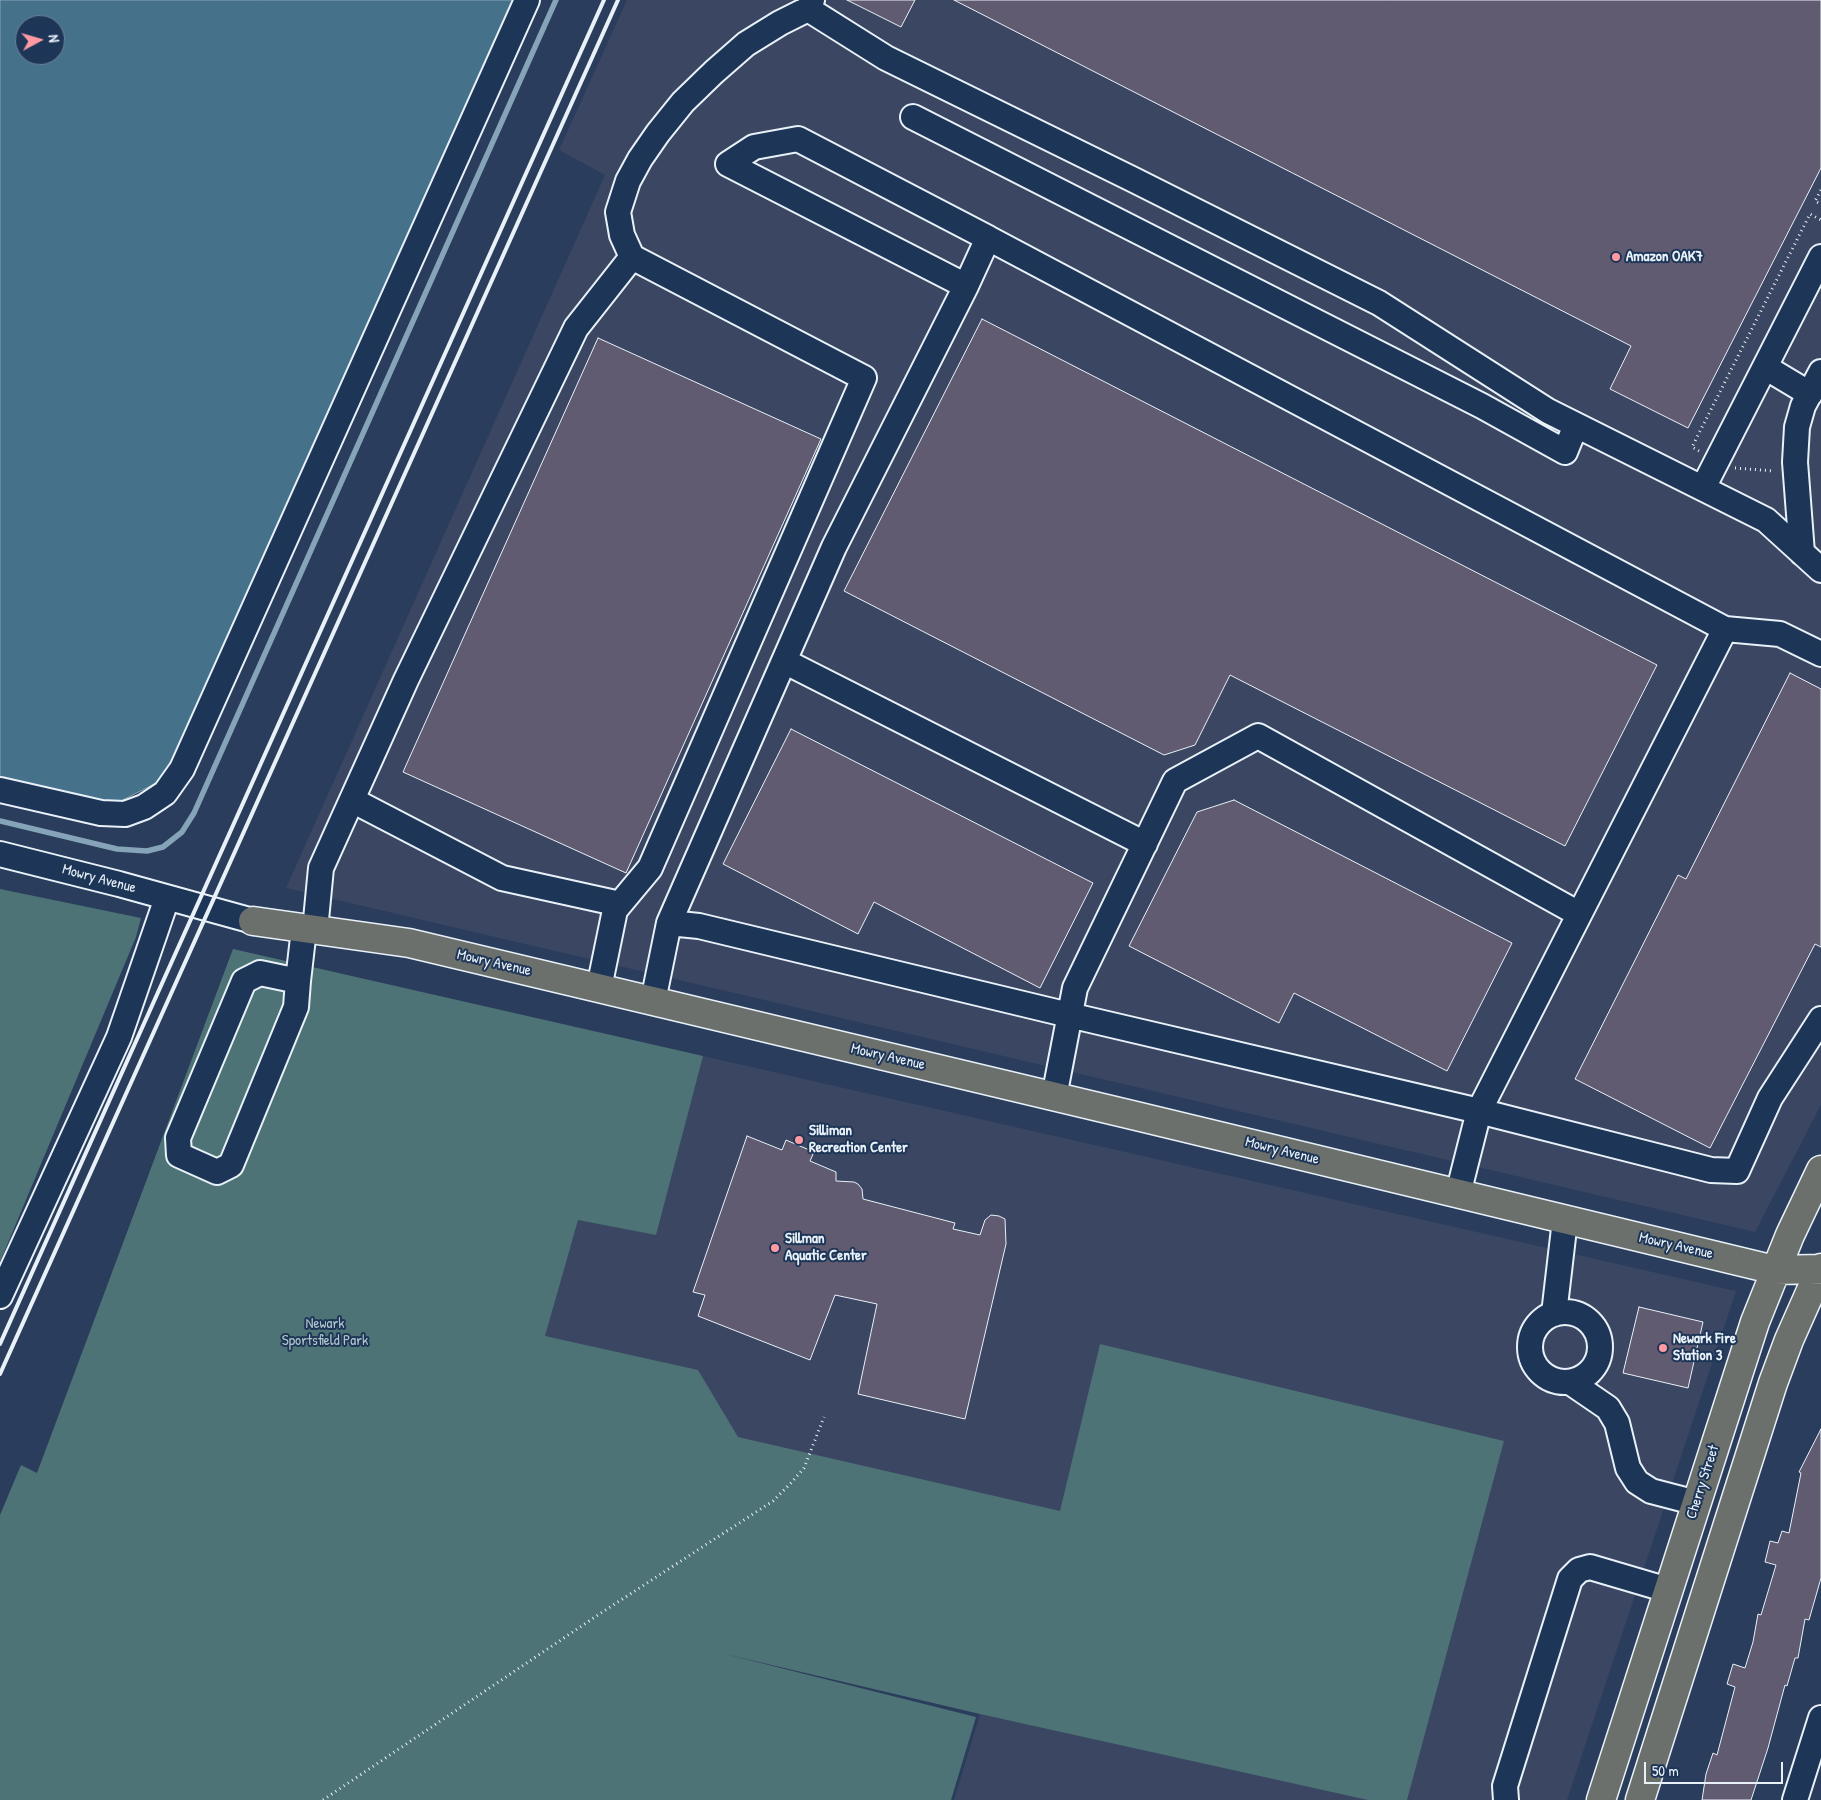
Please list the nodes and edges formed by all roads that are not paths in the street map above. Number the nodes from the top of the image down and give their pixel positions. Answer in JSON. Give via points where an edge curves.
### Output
{"nodes":[{"id":1,"x":527,"y":0,"type":"edge"},
{"id":2,"x":810,"y":5,"type":"edge"},
{"id":3,"x":912,"y":117,"type":"dead end"},
{"id":4,"x":988,"y":238,"type":"junction"},
{"id":5,"x":632,"y":257,"type":"junction"},
{"id":6,"x":1821,"y":257,"type":"edge"},
{"id":7,"x":966,"y":286,"type":"junction"},
{"id":8,"x":1765,"y":367,"type":"junction"},
{"id":9,"x":1821,"y":372,"type":"edge"},
{"id":10,"x":1810,"y":394,"type":"junction"},
{"id":11,"x":1576,"y":425,"type":"junction"},
{"id":12,"x":1703,"y":488,"type":"junction"},
{"id":13,"x":1802,"y":553,"type":"junction"},
{"id":14,"x":1821,"y":570,"type":"edge"},
{"id":15,"x":1725,"y":629,"type":"junction"},
{"id":16,"x":1821,"y":654,"type":"edge"},
{"id":17,"x":784,"y":661,"type":"junction"},
{"id":18,"x":0,"y":790,"type":"edge"},
{"id":19,"x":352,"y":800,"type":"junction"},
{"id":20,"x":1145,"y":844,"type":"junction"},
{"id":21,"x":0,"y":854,"type":"edge"},
{"id":22,"x":167,"y":898,"type":"junction"},
{"id":23,"x":620,"y":904,"type":"junction"},
{"id":24,"x":1579,"y":914,"type":"junction"},
{"id":25,"x":253,"y":921,"type":"joint"},
{"id":26,"x":669,"y":922,"type":"junction"},
{"id":27,"x":309,"y":930,"type":"junction"},
{"id":28,"x":298,"y":982,"type":"junction"},
{"id":29,"x":599,"y":988,"type":"junction"},
{"id":30,"x":653,"y":1001,"type":"junction"},
{"id":31,"x":1069,"y":1015,"type":"junction"},
{"id":32,"x":1821,"y":1019,"type":"edge"},
{"id":33,"x":1054,"y":1097,"type":"junction"},
{"id":34,"x":1479,"y":1111,"type":"junction"},
{"id":35,"x":1821,"y":1170,"type":"edge"},
{"id":36,"x":1458,"y":1194,"type":"junction"},
{"id":37,"x":1565,"y":1220,"type":"junction"},
{"id":38,"x":1821,"y":1268,"type":"edge"},
{"id":39,"x":1775,"y":1270,"type":"junction"},
{"id":40,"x":0,"y":1296,"type":"edge"},
{"id":41,"x":1813,"y":1301,"type":"edge"},
{"id":42,"x":1554,"y":1314,"type":"junction"},
{"id":43,"x":1570,"y":1382,"type":"junction"},
{"id":44,"x":1697,"y":1503,"type":"junction"},
{"id":45,"x":1668,"y":1590,"type":"junction"},
{"id":46,"x":1821,"y":1718,"type":"edge"},
{"id":47,"x":1506,"y":1800,"type":"edge"},
{"id":48,"x":1601,"y":1800,"type":"edge"},
{"id":49,"x":1640,"y":1800,"type":"edge"},
{"id":50,"x":1795,"y":1800,"type":"edge"}],
"edges":[{"from":1,"to":18,"type":"street","via":[[182,769],[165,793],[144,807],[125,814],[101,813]]},
{"from":2,"to":5,"type":"street","via":[[746,44],[683,102],[658,133],[628,181],[618,212],[622,235]]},
{"from":2,"to":11,"type":"street","via":[[886,58],[1379,303],[1548,411]]},
{"from":3,"to":11,"type":"street","via":[[1565,452]]},
{"from":4,"to":7,"type":"street"},
{"from":4,"to":7,"type":"street","via":[[798,139],[754,147],[728,164]]},
{"from":4,"to":15,"type":"street"},
{"from":5,"to":19,"type":"street","via":[[576,328],[406,680]]},
{"from":5,"to":23,"type":"street","via":[[864,378],[650,868]]},
{"from":6,"to":8,"type":"street"},
{"from":7,"to":17,"type":"street","via":[[834,547]]},
{"from":8,"to":10,"type":"street"},
{"from":8,"to":12,"type":"street"},
{"from":9,"to":10,"type":"street"},
{"from":10,"to":13,"type":"street","via":[[1798,427],[1795,462]]},
{"from":11,"to":12,"type":"street"},
{"from":12,"to":13,"type":"street","via":[[1766,520]]},
{"from":13,"to":14,"type":"street"},
{"from":15,"to":16,"type":"street","via":[[1780,634]]},
{"from":15,"to":24,"type":"street"},
{"from":17,"to":20,"type":"street"},
{"from":17,"to":26,"type":"street"},
{"from":19,"to":23,"type":"street","via":[[502,878]]},
{"from":19,"to":27,"type":"street","via":[[321,868]]},
{"from":20,"to":24,"type":"street","via":[[1175,780],[1258,736]]},
{"from":20,"to":31,"type":"street","via":[[1076,988]]},
{"from":21,"to":22,"type":"street","name":"Mowry Avenue"},
{"from":22,"to":25,"type":"street","name":"Mowry Avenue"},
{"from":22,"to":40,"type":"street","via":[[119,1037]]},
{"from":23,"to":29,"type":"street","via":[[614,910]]},
{"from":24,"to":34,"type":"street"},
{"from":25,"to":27,"type":"main road","name":"Mowry Avenue"},
{"from":26,"to":30,"type":"street"},
{"from":26,"to":31,"type":"street","via":[[699,926]]},
{"from":27,"to":28,"type":"street"},
{"from":27,"to":29,"type":"main road","name":"Mowry Avenue","via":[[409,943]]},
{"from":28,"to":28,"type":"street","via":[[296,1008],[232,1165],[217,1172],[178,1155],[178,1138],[244,981],[260,973]]},
{"from":29,"to":30,"type":"main road","name":"Mowry Avenue"},
{"from":30,"to":33,"type":"main road","name":"Mowry Avenue"},
{"from":31,"to":33,"type":"street"},
{"from":31,"to":34,"type":"street"},
{"from":32,"to":34,"type":"street","via":[[1770,1098],[1738,1171],[1711,1170]]},
{"from":33,"to":36,"type":"main road","name":"Mowry Avenue"},
{"from":34,"to":36,"type":"street"},
{"from":35,"to":39,"type":"main road","name":"Cherry Street"},
{"from":36,"to":37,"type":"main road","name":"Mowry Avenue"},
{"from":37,"to":39,"type":"main road","name":"Mowry Avenue"},
{"from":37,"to":42,"type":"street"},
{"from":38,"to":39,"type":"main road","name":"Mowry Avenue"},
{"from":38,"to":41,"type":"main road"},
{"from":39,"to":41,"type":"main road"},
{"from":39,"to":44,"type":"main road","name":"Cherry Street"},
{"from":41,"to":49,"type":"main road","via":[[1773,1382]]},
{"from":42,"to":43,"type":"street","via":[[1536,1327],[1530,1350],[1539,1370],[1548,1378]]},
{"from":42,"to":43,"type":"street","via":[[1576,1314],[1590,1324],[1599,1339],[1597,1362],[1581,1378]]},
{"from":43,"to":44,"type":"street","via":[[1608,1408],[1617,1423],[1628,1468],[1637,1482],[1651,1491]]},
{"from":44,"to":45,"type":"main road","name":"Cherry Street"},
{"from":45,"to":47,"type":"street","via":[[1590,1567],[1578,1570],[1570,1579],[1505,1786]]},
{"from":45,"to":48,"type":"main road","name":"Cherry Street"},
{"from":46,"to":50,"type":"street"}]}
